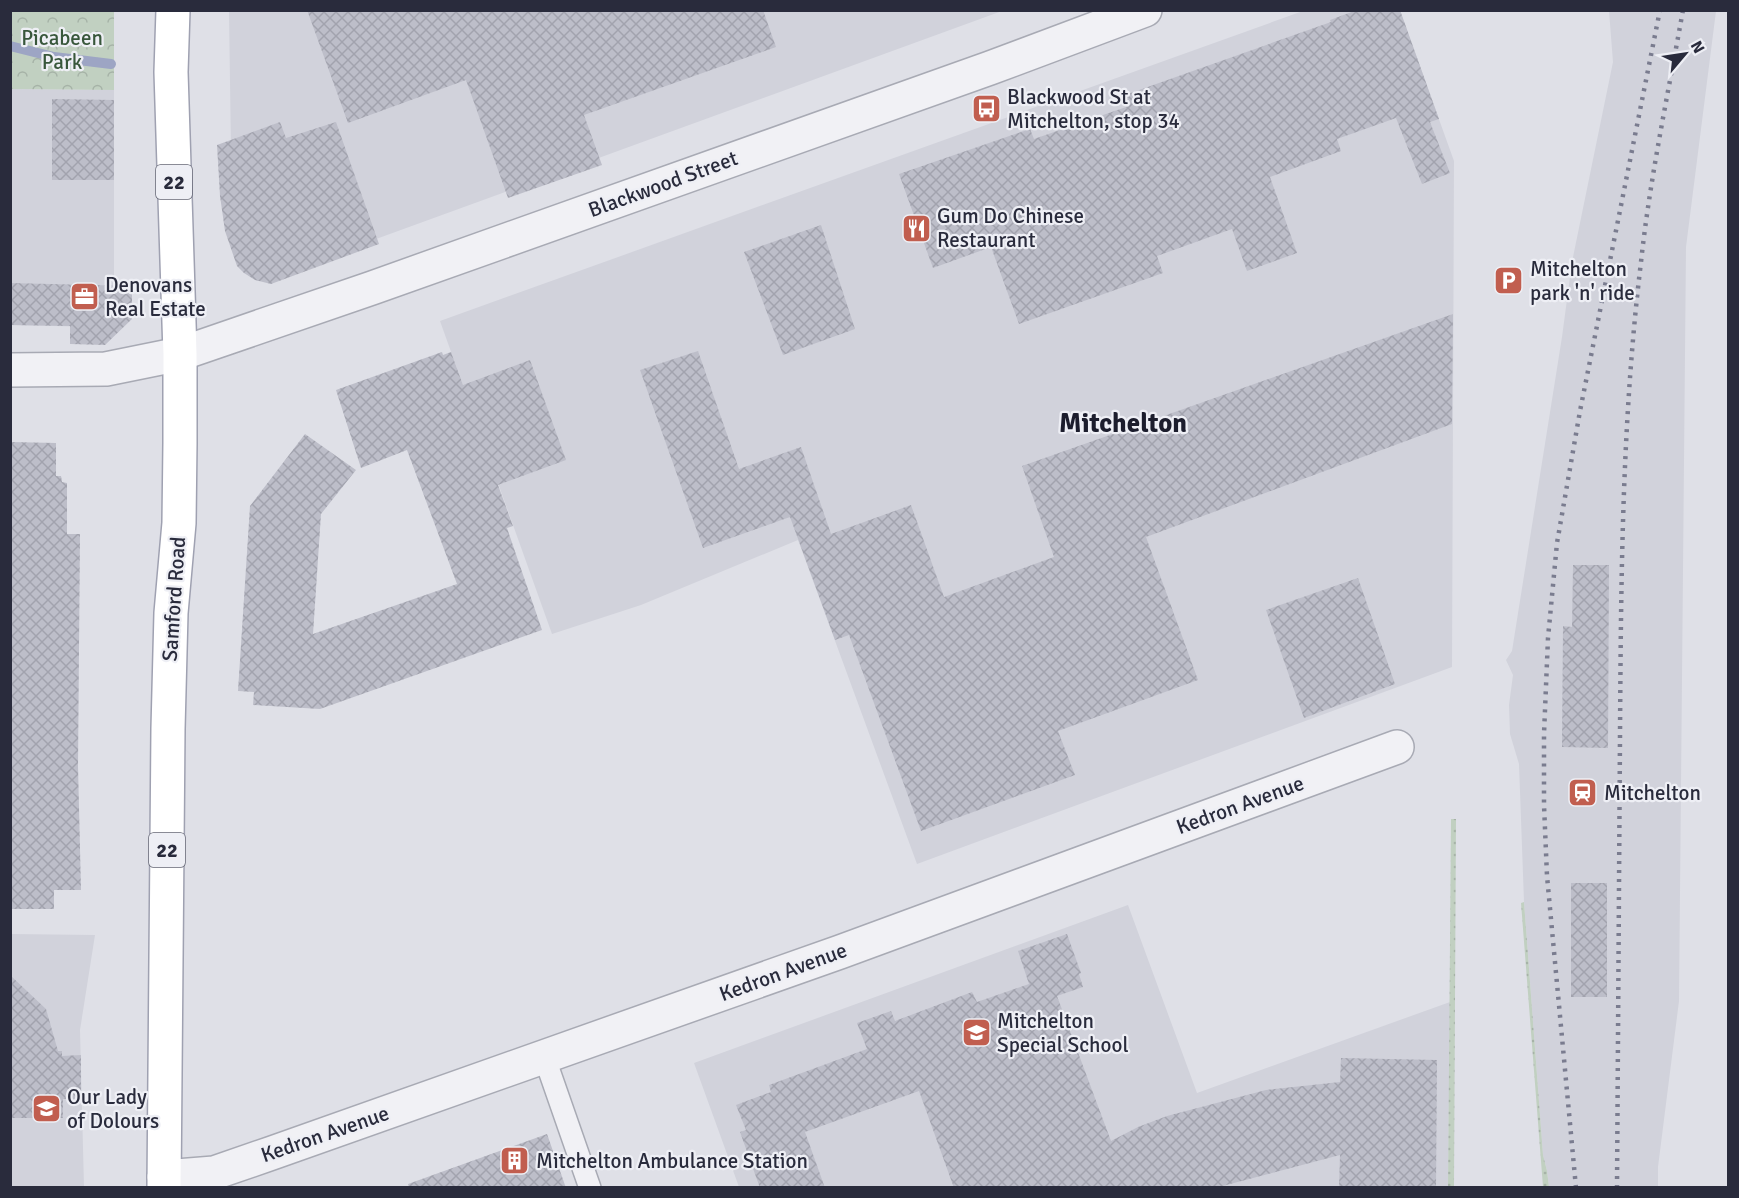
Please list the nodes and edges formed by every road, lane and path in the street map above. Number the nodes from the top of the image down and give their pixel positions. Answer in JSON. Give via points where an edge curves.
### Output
{"nodes":[{"id":1,"x":173,"y":10,"type":"edge"},
{"id":2,"x":1145,"y":10,"type":"edge"},
{"id":3,"x":180,"y":354,"type":"junction"},
{"id":4,"x":10,"y":370,"type":"edge"},
{"id":5,"x":1397,"y":747,"type":"dead end"},
{"id":6,"x":544,"y":1056,"type":"junction"},
{"id":7,"x":164,"y":1182,"type":"edge"},
{"id":8,"x":590,"y":1188,"type":"edge"}],
"edges":[{"from":1,"to":3,"type":"main road","name":"Samford Road","number":"22","via":[[171,72]]},
{"from":2,"to":3,"type":"street","name":"Blackwood Street"},
{"from":3,"to":4,"type":"street","name":"Blackwood Street","via":[[106,369]]},
{"from":3,"to":7,"type":"main road","name":"Samford Road","number":"22","via":[[179,523],[171,613],[168,729]]},
{"from":5,"to":6,"type":"street","name":"Kedron Avenue","via":[[851,948]]},
{"from":6,"to":7,"type":"street","name":"Kedron Avenue","via":[[214,1173]]},
{"from":6,"to":8,"type":"lane"}]}
